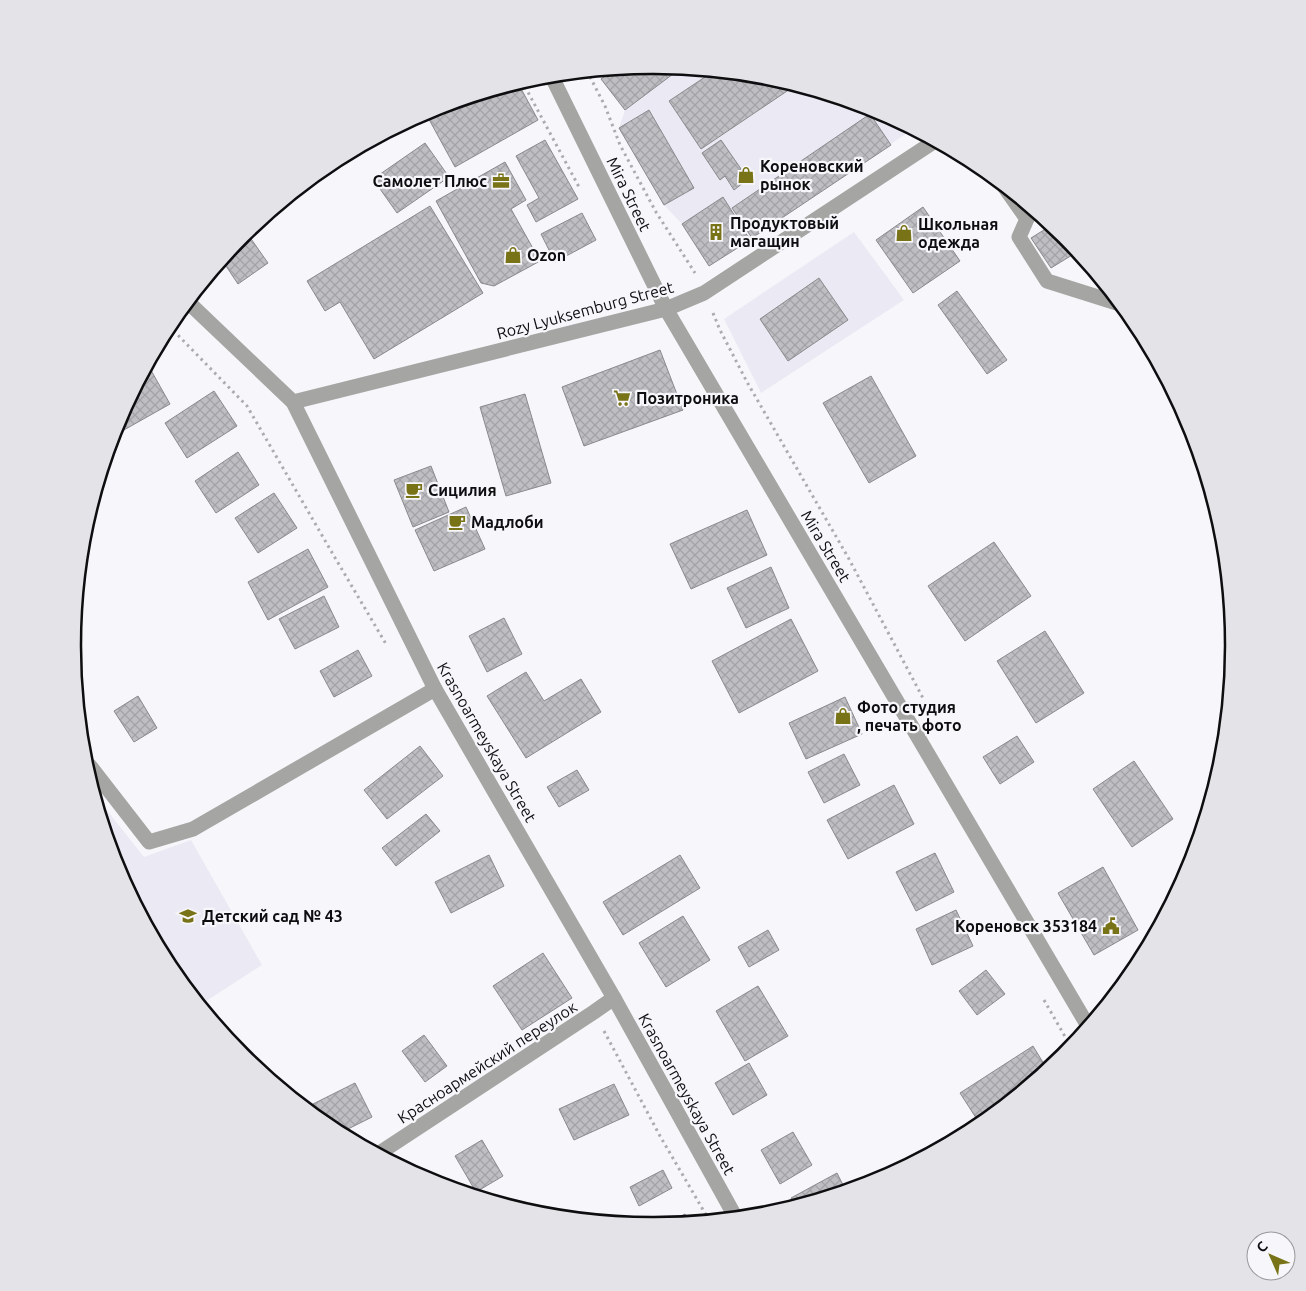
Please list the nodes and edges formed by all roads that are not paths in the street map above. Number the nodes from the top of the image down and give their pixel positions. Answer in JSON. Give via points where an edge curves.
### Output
{"nodes":[{"id":1,"x":555,"y":83,"type":"edge"},
{"id":2,"x":929,"y":145,"type":"edge"},
{"id":3,"x":1031,"y":217,"type":"edge"},
{"id":4,"x":1110,"y":301,"type":"edge"},
{"id":5,"x":193,"y":306,"type":"edge"},
{"id":6,"x":666,"y":309,"type":"junction"},
{"id":7,"x":293,"y":402,"type":"junction"},
{"id":8,"x":435,"y":689,"type":"junction"},
{"id":9,"x":96,"y":774,"type":"edge"},
{"id":10,"x":614,"y":998,"type":"junction"},
{"id":11,"x":1085,"y":1020,"type":"edge"},
{"id":12,"x":384,"y":1150,"type":"edge"},
{"id":13,"x":732,"y":1211,"type":"edge"}],
"edges":[{"from":1,"to":6,"type":"street","name":"Mira Street"},
{"from":2,"to":6,"type":"street","name":"Rozy Lyuksemburg Street","via":[[704,293]]},
{"from":3,"to":4,"type":"street","via":[[1019,237],[1047,281]]},
{"from":5,"to":7,"type":"street","name":"Krasnoarmeyskaya Street"},
{"from":6,"to":7,"type":"street","name":"Rozy Lyuksemburg Street"},
{"from":6,"to":11,"type":"street","name":"Mira Street"},
{"from":7,"to":8,"type":"street","name":"Krasnoarmeyskaya Street"},
{"from":8,"to":9,"type":"street","via":[[193,830],[150,842]]},
{"from":8,"to":10,"type":"street","name":"Krasnoarmeyskaya Street"},
{"from":10,"to":12,"type":"street","name":"Красноармейский переулок"},
{"from":10,"to":13,"type":"street","name":"Krasnoarmeyskaya Street"}]}
